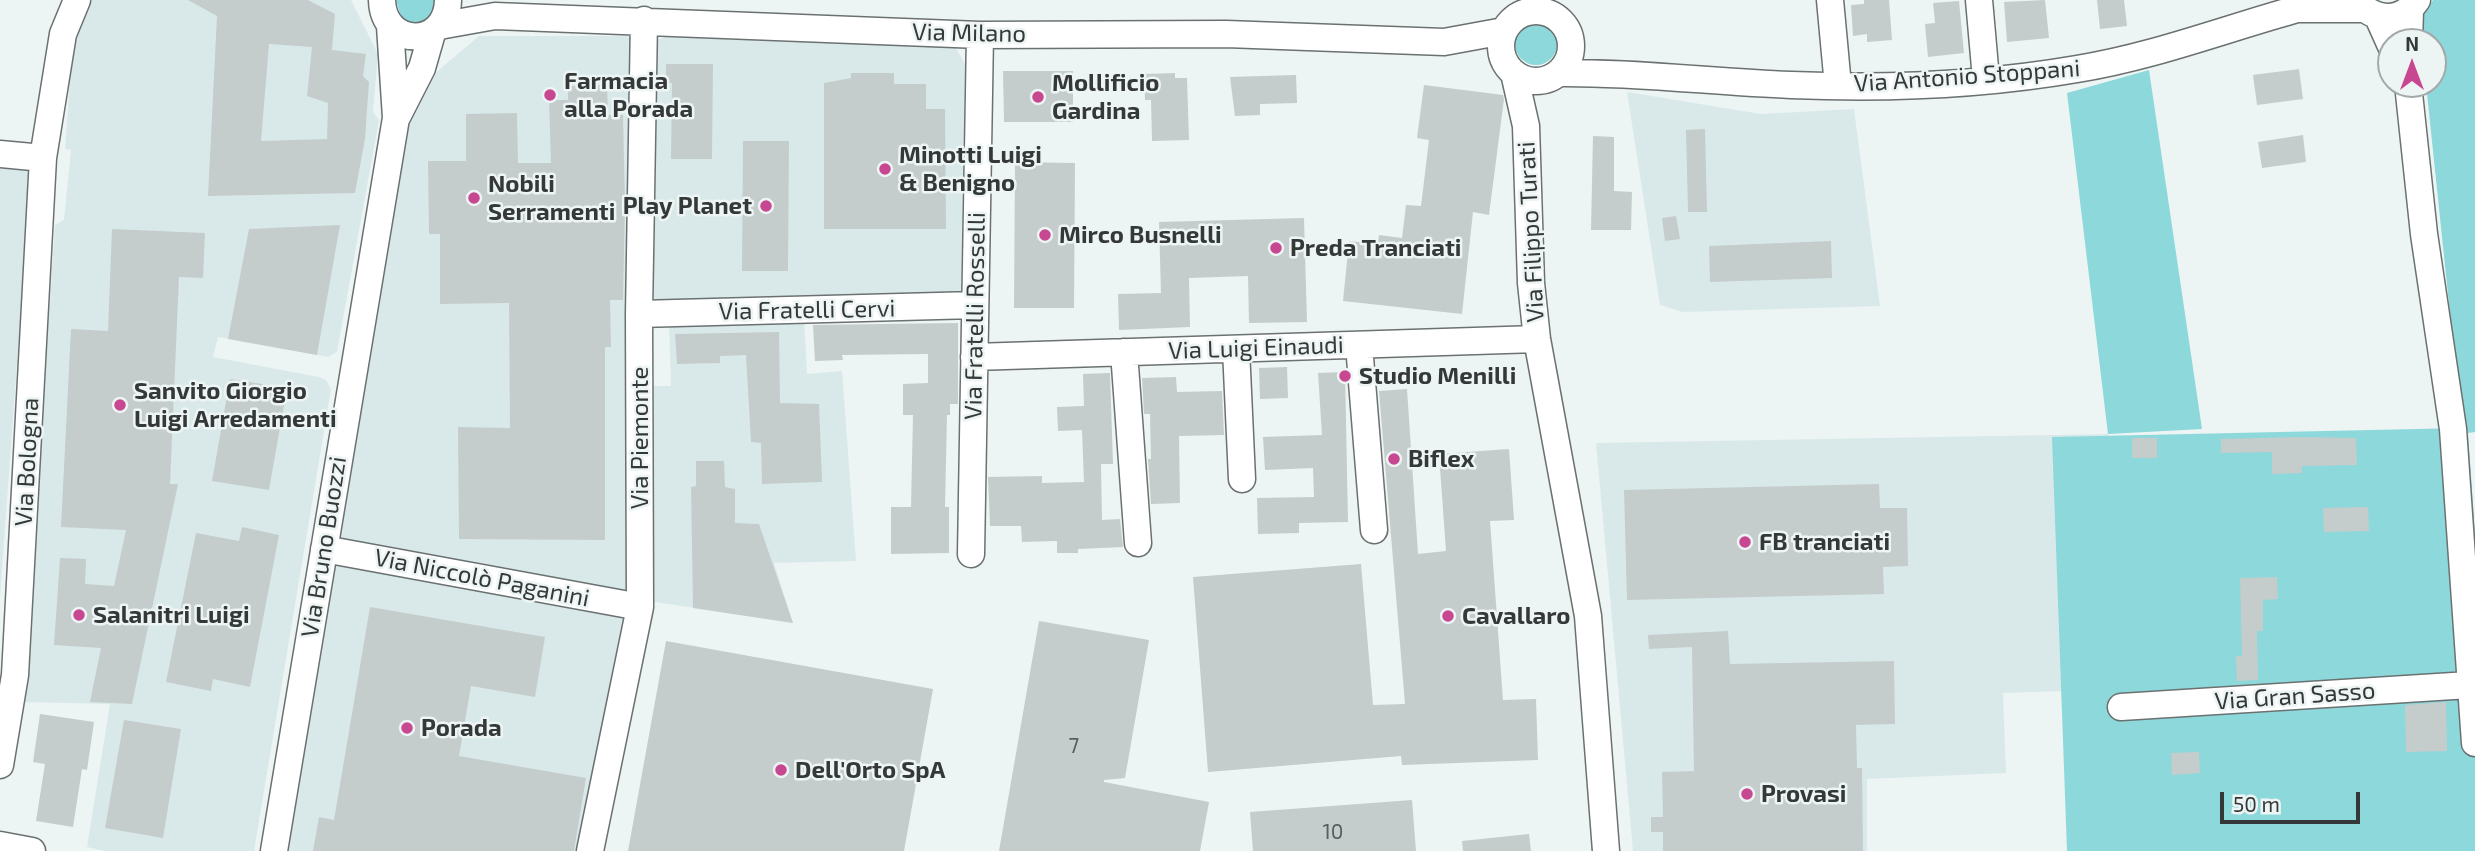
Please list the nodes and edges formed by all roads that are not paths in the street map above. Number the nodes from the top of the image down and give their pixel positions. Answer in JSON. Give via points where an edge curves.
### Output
{"nodes":[{"id":1,"x":77,"y":0,"type":"edge"},
{"id":2,"x":448,"y":0,"type":"edge"},
{"id":3,"x":463,"y":0,"type":"edge"},
{"id":4,"x":1830,"y":0,"type":"edge"},
{"id":5,"x":1979,"y":0,"type":"edge"},
{"id":6,"x":2305,"y":4,"type":"edge"},
{"id":7,"x":2414,"y":5,"type":"edge"},
{"id":8,"x":2366,"y":9,"type":"edge"},
{"id":9,"x":382,"y":11,"type":"edge"},
{"id":10,"x":495,"y":16,"type":"junction"},
{"id":11,"x":644,"y":20,"type":"junction"},
{"id":12,"x":2379,"y":28,"type":"edge"},
{"id":13,"x":2411,"y":28,"type":"edge"},
{"id":14,"x":435,"y":30,"type":"junction"},
{"id":15,"x":1504,"y":31,"type":"junction"},
{"id":16,"x":1569,"y":34,"type":"junction"},
{"id":17,"x":980,"y":35,"type":"junction"},
{"id":18,"x":1444,"y":42,"type":"junction"},
{"id":19,"x":1510,"y":69,"type":"junction"},
{"id":20,"x":1629,"y":72,"type":"junction"},
{"id":21,"x":1553,"y":76,"type":"junction"},
{"id":22,"x":1986,"y":79,"type":"junction"},
{"id":23,"x":1838,"y":86,"type":"junction"},
{"id":24,"x":2409,"y":98,"type":"edge"},
{"id":25,"x":396,"y":118,"type":"junction"},
{"id":26,"x":1526,"y":126,"type":"junction"},
{"id":27,"x":0,"y":154,"type":"edge"},
{"id":28,"x":43,"y":158,"type":"junction"},
{"id":29,"x":975,"y":305,"type":"junction"},
{"id":30,"x":639,"y":314,"type":"junction"},
{"id":31,"x":1537,"y":339,"type":"junction"},
{"id":32,"x":1359,"y":345,"type":"junction"},
{"id":33,"x":1236,"y":349,"type":"junction"},
{"id":34,"x":1124,"y":352,"type":"junction"},
{"id":35,"x":974,"y":357,"type":"junction"},
{"id":36,"x":1242,"y":479,"type":"dead end"},
{"id":37,"x":1374,"y":530,"type":"dead end"},
{"id":38,"x":1138,"y":543,"type":"dead end"},
{"id":39,"x":324,"y":549,"type":"junction"},
{"id":40,"x":971,"y":554,"type":"dead end"},
{"id":41,"x":2469,"y":571,"type":"edge"},
{"id":42,"x":640,"y":607,"type":"junction"},
{"id":43,"x":2469,"y":685,"type":"junction"},
{"id":44,"x":2121,"y":707,"type":"dead end"},
{"id":45,"x":2475,"y":743,"type":"edge"},
{"id":46,"x":0,"y":765,"type":"edge"},
{"id":47,"x":0,"y":845,"type":"edge"},
{"id":48,"x":32,"y":851,"type":"edge"},
{"id":49,"x":274,"y":851,"type":"edge"},
{"id":50,"x":590,"y":851,"type":"edge"},
{"id":51,"x":1606,"y":851,"type":"edge"}],
"edges":[{"from":1,"to":28,"type":"street","name":"Via Bologna","via":[[63,34]]},
{"from":2,"to":14,"type":"street","name":"Via Bruno Buozzi"},
{"from":3,"to":10,"type":"street","name":"Via Milano"},
{"from":4,"to":23,"type":"street"},
{"from":5,"to":22,"type":"street"},
{"from":6,"to":8,"type":"street","name":"Via Antonio Stoppani"},
{"from":6,"to":22,"type":"street","name":"Via Antonio Stoppani","via":[[2099,65]]},
{"from":7,"to":8,"type":"street","name":"Via Antonio Stoppani","via":[[2389,18]]},
{"from":7,"to":13,"type":"street"},
{"from":8,"to":12,"type":"street"},
{"from":9,"to":14,"type":"street","name":"Via Milano","via":[[410,37]]},
{"from":9,"to":25,"type":"street","name":"Via Bruno Buozzi"},
{"from":10,"to":11,"type":"street","name":"Via Milano"},
{"from":10,"to":14,"type":"street","name":"Via Milano"},
{"from":11,"to":17,"type":"street","name":"Via Milano"},
{"from":11,"to":30,"type":"street","name":"Via Piemonte"},
{"from":14,"to":25,"type":"street","name":"Via Bruno Buozzi","via":[[422,68]]},
{"from":15,"to":16,"type":"street","via":[[1532,11],[1554,16]]},
{"from":15,"to":18,"type":"street","name":"Via Milano"},
{"from":15,"to":19,"type":"street","via":[[1501,42]]},
{"from":16,"to":20,"type":"street","name":"Via Antonio Stoppani"},
{"from":16,"to":21,"type":"street","via":[[1569,55]]},
{"from":17,"to":18,"type":"street","name":"Via Milano","via":[[1226,34]]},
{"from":17,"to":29,"type":"street","name":"Via Fratelli Rosselli"},
{"from":18,"to":19,"type":"street","name":"Via Milano"},
{"from":19,"to":21,"type":"street","via":[[1532,81]]},
{"from":19,"to":26,"type":"street","name":"Via Filippo Turati"},
{"from":20,"to":21,"type":"street","name":"Via Antonio Stoppani"},
{"from":20,"to":23,"type":"street","name":"Via Antonio Stoppani"},
{"from":21,"to":26,"type":"street","name":"Via Filippo Turati"},
{"from":22,"to":23,"type":"street","name":"Via Antonio Stoppani"},
{"from":24,"to":41,"type":"street"},
{"from":25,"to":39,"type":"street","name":"Via Bruno Buozzi"},
{"from":26,"to":31,"type":"street","name":"Via Filippo Turati"},
{"from":27,"to":28,"type":"street"},
{"from":28,"to":46,"type":"street","name":"Via Bologna","via":[[15,676]]},
{"from":29,"to":30,"type":"street","name":"Via Fratelli Cervi"},
{"from":29,"to":35,"type":"street","name":"Via Fratelli Rosselli"},
{"from":30,"to":42,"type":"street","name":"Via Piemonte"},
{"from":31,"to":32,"type":"street","name":"Via Luigi Einaudi"},
{"from":31,"to":51,"type":"street","name":"Via Filippo Turati","via":[[1588,615]]},
{"from":32,"to":33,"type":"street","name":"Via Luigi Einaudi"},
{"from":32,"to":37,"type":"street"},
{"from":33,"to":34,"type":"street","name":"Via Luigi Einaudi"},
{"from":33,"to":36,"type":"street"},
{"from":34,"to":35,"type":"street","name":"Via Luigi Einaudi"},
{"from":34,"to":38,"type":"street"},
{"from":35,"to":40,"type":"street","name":"Via Fratelli Rosselli"},
{"from":39,"to":42,"type":"street","name":"Via Niccolò Paganini"},
{"from":39,"to":49,"type":"street","name":"Via Bruno Buozzi"},
{"from":41,"to":43,"type":"street"},
{"from":42,"to":50,"type":"street","name":"Via Piemonte"},
{"from":43,"to":44,"type":"street","name":"Via Gran Sasso"},
{"from":43,"to":45,"type":"street"},
{"from":47,"to":48,"type":"street"}]}
